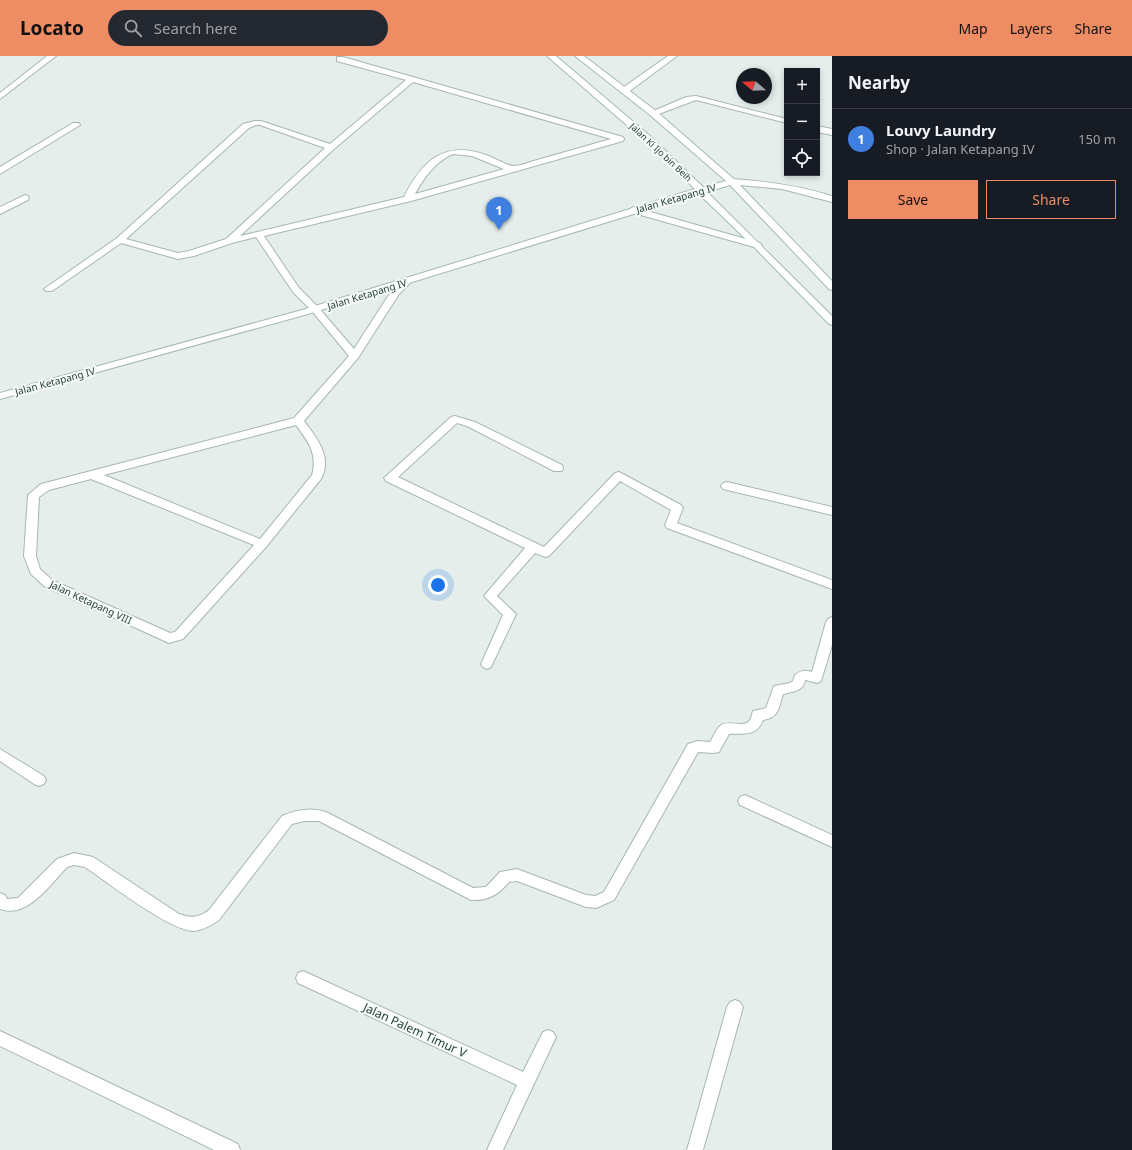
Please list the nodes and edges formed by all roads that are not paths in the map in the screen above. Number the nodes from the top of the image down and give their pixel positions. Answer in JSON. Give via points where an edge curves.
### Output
{"nodes":[{"id":1,"x":52,"y":56,"type":"edge"},
{"id":2,"x":551,"y":56,"type":"edge"},
{"id":3,"x":578,"y":56,"type":"edge"},
{"id":4,"x":673,"y":56,"type":"edge"},
{"id":5,"x":340,"y":59,"type":"dead end"},
{"id":6,"x":411,"y":80,"type":"junction"},
{"id":7,"x":624,"y":91,"type":"junction"},
{"id":8,"x":0,"y":96,"type":"edge"},
{"id":9,"x":653,"y":113,"type":"junction"},
{"id":10,"x":784,"y":120,"type":"edge"},
{"id":11,"x":76,"y":124,"type":"dead end"},
{"id":12,"x":820,"y":129,"type":"edge"},
{"id":13,"x":832,"y":132,"type":"edge"},
{"id":14,"x":331,"y":148,"type":"junction"},
{"id":15,"x":514,"y":170,"type":"junction"},
{"id":16,"x":0,"y":171,"type":"edge"},
{"id":17,"x":732,"y":182,"type":"junction"},
{"id":18,"x":701,"y":190,"type":"junction"},
{"id":19,"x":25,"y":198,"type":"dead end"},
{"id":20,"x":408,"y":199,"type":"junction"},
{"id":21,"x":832,"y":199,"type":"edge"},
{"id":22,"x":633,"y":210,"type":"junction"},
{"id":23,"x":0,"y":211,"type":"edge"},
{"id":24,"x":258,"y":234,"type":"junction"},
{"id":25,"x":120,"y":240,"type":"junction"},
{"id":26,"x":229,"y":241,"type":"junction"},
{"id":27,"x":757,"y":245,"type":"junction"},
{"id":28,"x":405,"y":283,"type":"junction"},
{"id":29,"x":832,"y":286,"type":"edge"},
{"id":30,"x":50,"y":289,"type":"dead end"},
{"id":31,"x":315,"y":309,"type":"junction"},
{"id":32,"x":832,"y":322,"type":"edge"},
{"id":33,"x":354,"y":356,"type":"junction"},
{"id":34,"x":0,"y":396,"type":"edge"},
{"id":35,"x":298,"y":421,"type":"junction"},
{"id":36,"x":558,"y":468,"type":"dead end"},
{"id":37,"x":93,"y":475,"type":"junction"},
{"id":38,"x":727,"y":486,"type":"dead end"},
{"id":39,"x":832,"y":511,"type":"edge"},
{"id":40,"x":262,"y":544,"type":"junction"},
{"id":41,"x":533,"y":547,"type":"junction"},
{"id":42,"x":832,"y":585,"type":"edge"},
{"id":43,"x":832,"y":622,"type":"edge"},
{"id":44,"x":487,"y":664,"type":"dead end"},
{"id":45,"x":0,"y":754,"type":"edge"},
{"id":46,"x":39,"y":780,"type":"dead end"},
{"id":47,"x":745,"y":801,"type":"dead end"},
{"id":48,"x":832,"y":841,"type":"edge"},
{"id":49,"x":0,"y":899,"type":"edge"},
{"id":50,"x":303,"y":978,"type":"dead end"},
{"id":51,"x":735,"y":1007,"type":"dead end"},
{"id":52,"x":548,"y":1037,"type":"dead end"},
{"id":53,"x":0,"y":1038,"type":"edge"},
{"id":54,"x":527,"y":1082,"type":"junction"},
{"id":55,"x":232,"y":1150,"type":"edge"},
{"id":56,"x":495,"y":1150,"type":"edge"},
{"id":57,"x":695,"y":1150,"type":"edge"}],
"edges":[{"from":1,"to":8,"type":"street"},
{"from":2,"to":18,"type":"street","name":"Jalan Ki Ijo bin Beih","via":[[647,138]]},
{"from":3,"to":7,"type":"street"},
{"from":4,"to":7,"type":"street"},
{"from":5,"to":6,"type":"street"},
{"from":6,"to":14,"type":"street"},
{"from":6,"to":15,"type":"street","via":[[620,139]]},
{"from":7,"to":9,"type":"street"},
{"from":9,"to":10,"type":"street","via":[[696,98]]},
{"from":9,"to":17,"type":"street"},
{"from":11,"to":16,"type":"street"},
{"from":12,"to":13,"type":"street"},
{"from":14,"to":25,"type":"street","via":[[261,123],[250,124]]},
{"from":14,"to":26,"type":"street"},
{"from":15,"to":20,"type":"street"},
{"from":15,"to":20,"type":"street","via":[[463,151],[451,152],[444,155],[419,178]]},
{"from":17,"to":18,"type":"street","name":"Jalan Ketapang IV"},
{"from":17,"to":21,"type":"street","name":"Jalan Ketapang IV","via":[[800,189]]},
{"from":17,"to":29,"type":"street"},
{"from":18,"to":22,"type":"street","name":"Jalan Ketapang IV"},
{"from":18,"to":27,"type":"street","name":"Jalan Ki Ijo bin Beih"},
{"from":19,"to":23,"type":"street"},
{"from":20,"to":24,"type":"street"},
{"from":22,"to":27,"type":"street"},
{"from":22,"to":28,"type":"street","name":"Jalan Ketapang IV"},
{"from":24,"to":26,"type":"street"},
{"from":24,"to":31,"type":"street","via":[[296,290]]},
{"from":25,"to":26,"type":"street","via":[[178,256]]},
{"from":25,"to":30,"type":"street"},
{"from":27,"to":32,"type":"street","name":"Jalan Ki Ijo bin Beih"},
{"from":28,"to":31,"type":"street","name":"Jalan Ketapang IV"},
{"from":28,"to":33,"type":"street","via":[[395,292]]},
{"from":31,"to":33,"type":"street"},
{"from":31,"to":34,"type":"street","name":"Jalan Ketapang IV"},
{"from":33,"to":35,"type":"street"},
{"from":35,"to":37,"type":"street","name":"Jalan Ketapang VIII"},
{"from":35,"to":40,"type":"street","name":"Jalan Ketapang VIII","via":[[320,452],[321,466],[317,476]]},
{"from":36,"to":41,"type":"street","via":[[456,418],[390,478]]},
{"from":37,"to":40,"type":"street"},
{"from":37,"to":40,"type":"street","name":"Jalan Ketapang VIII","via":[[45,487],[34,495],[30,556],[35,571],[48,583],[169,638],[179,636]]},
{"from":38,"to":39,"type":"street"},
{"from":41,"to":42,"type":"street","via":[[545,553],[619,476],[677,508],[671,525]]},
{"from":41,"to":44,"type":"street","via":[[490,596],[510,614]]},
{"from":43,"to":49,"type":"street","via":[[817,678],[804,674],[793,687],[778,690],[772,711],[758,715],[755,724],[747,729],[724,730],[714,748],[692,748],[609,896],[596,902],[586,901],[517,875],[505,876],[491,892],[482,895],[471,894],[321,816],[308,814],[298,814],[287,820],[214,915],[203,924],[188,924],[174,919],[88,861],[74,859],[62,863],[23,902],[11,906],[3,904]]},
{"from":45,"to":46,"type":"street"},
{"from":47,"to":48,"type":"street"},
{"from":50,"to":54,"type":"street","name":"Jalan Palem Timur V"},
{"from":51,"to":57,"type":"street"},
{"from":52,"to":54,"type":"street"},
{"from":53,"to":55,"type":"street"},
{"from":54,"to":56,"type":"street"}]}
